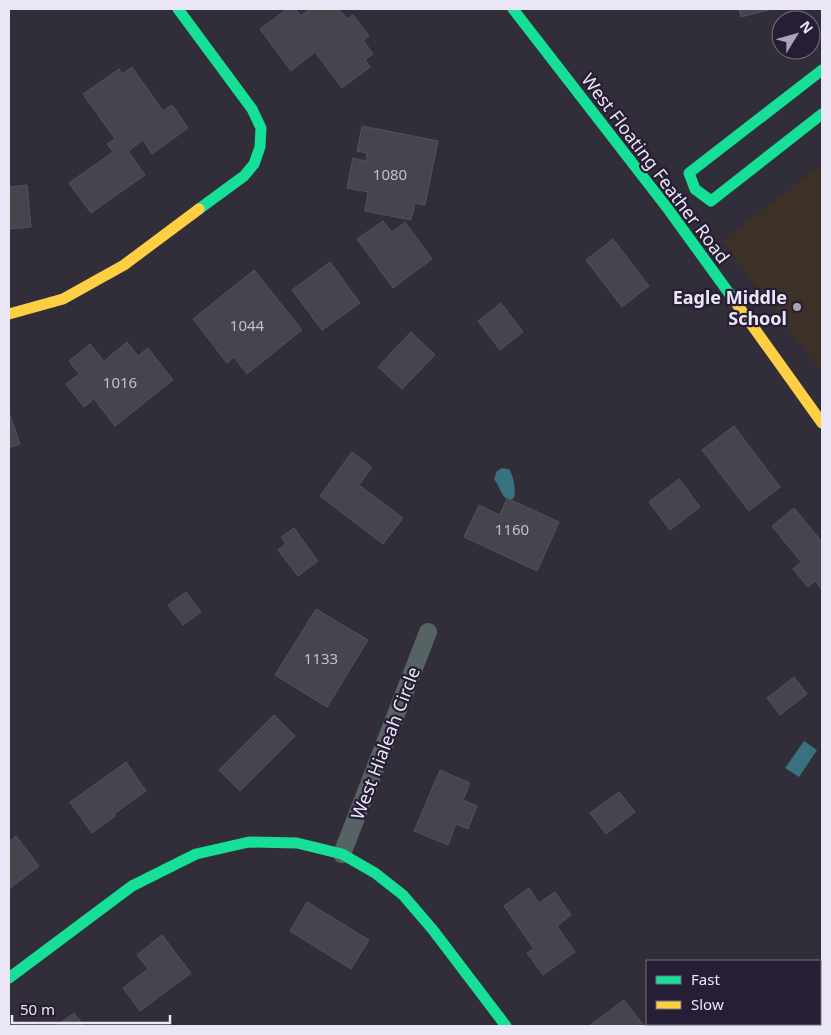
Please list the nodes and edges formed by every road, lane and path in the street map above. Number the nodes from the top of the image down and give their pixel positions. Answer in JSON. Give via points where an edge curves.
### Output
{"nodes":[{"id":1,"x":178,"y":9,"type":"edge"},
{"id":2,"x":513,"y":9,"type":"edge"},
{"id":3,"x":822,"y":70,"type":"edge"},
{"id":4,"x":822,"y":114,"type":"edge"},
{"id":5,"x":9,"y":314,"type":"edge"},
{"id":6,"x":822,"y":423,"type":"edge"},
{"id":7,"x":428,"y":632,"type":"dead end"},
{"id":8,"x":342,"y":854,"type":"junction"},
{"id":9,"x":9,"y":978,"type":"edge"},
{"id":10,"x":506,"y":1026,"type":"edge"}],
"edges":[{"from":1,"to":5,"type":"street","via":[[252,109],[261,128],[260,147],[254,164],[244,176],[124,265],[63,299]]},
{"from":2,"to":6,"type":"street","name":"West Floating Feather Road","via":[[672,207]]},
{"from":3,"to":4,"type":"street","via":[[689,174],[692,192],[711,201]]},
{"from":7,"to":8,"type":"street","name":"West Hialeah Circle"},
{"from":8,"to":9,"type":"street","via":[[297,843],[249,842],[196,854],[132,886]]},
{"from":8,"to":10,"type":"street","via":[[403,894]]}]}
